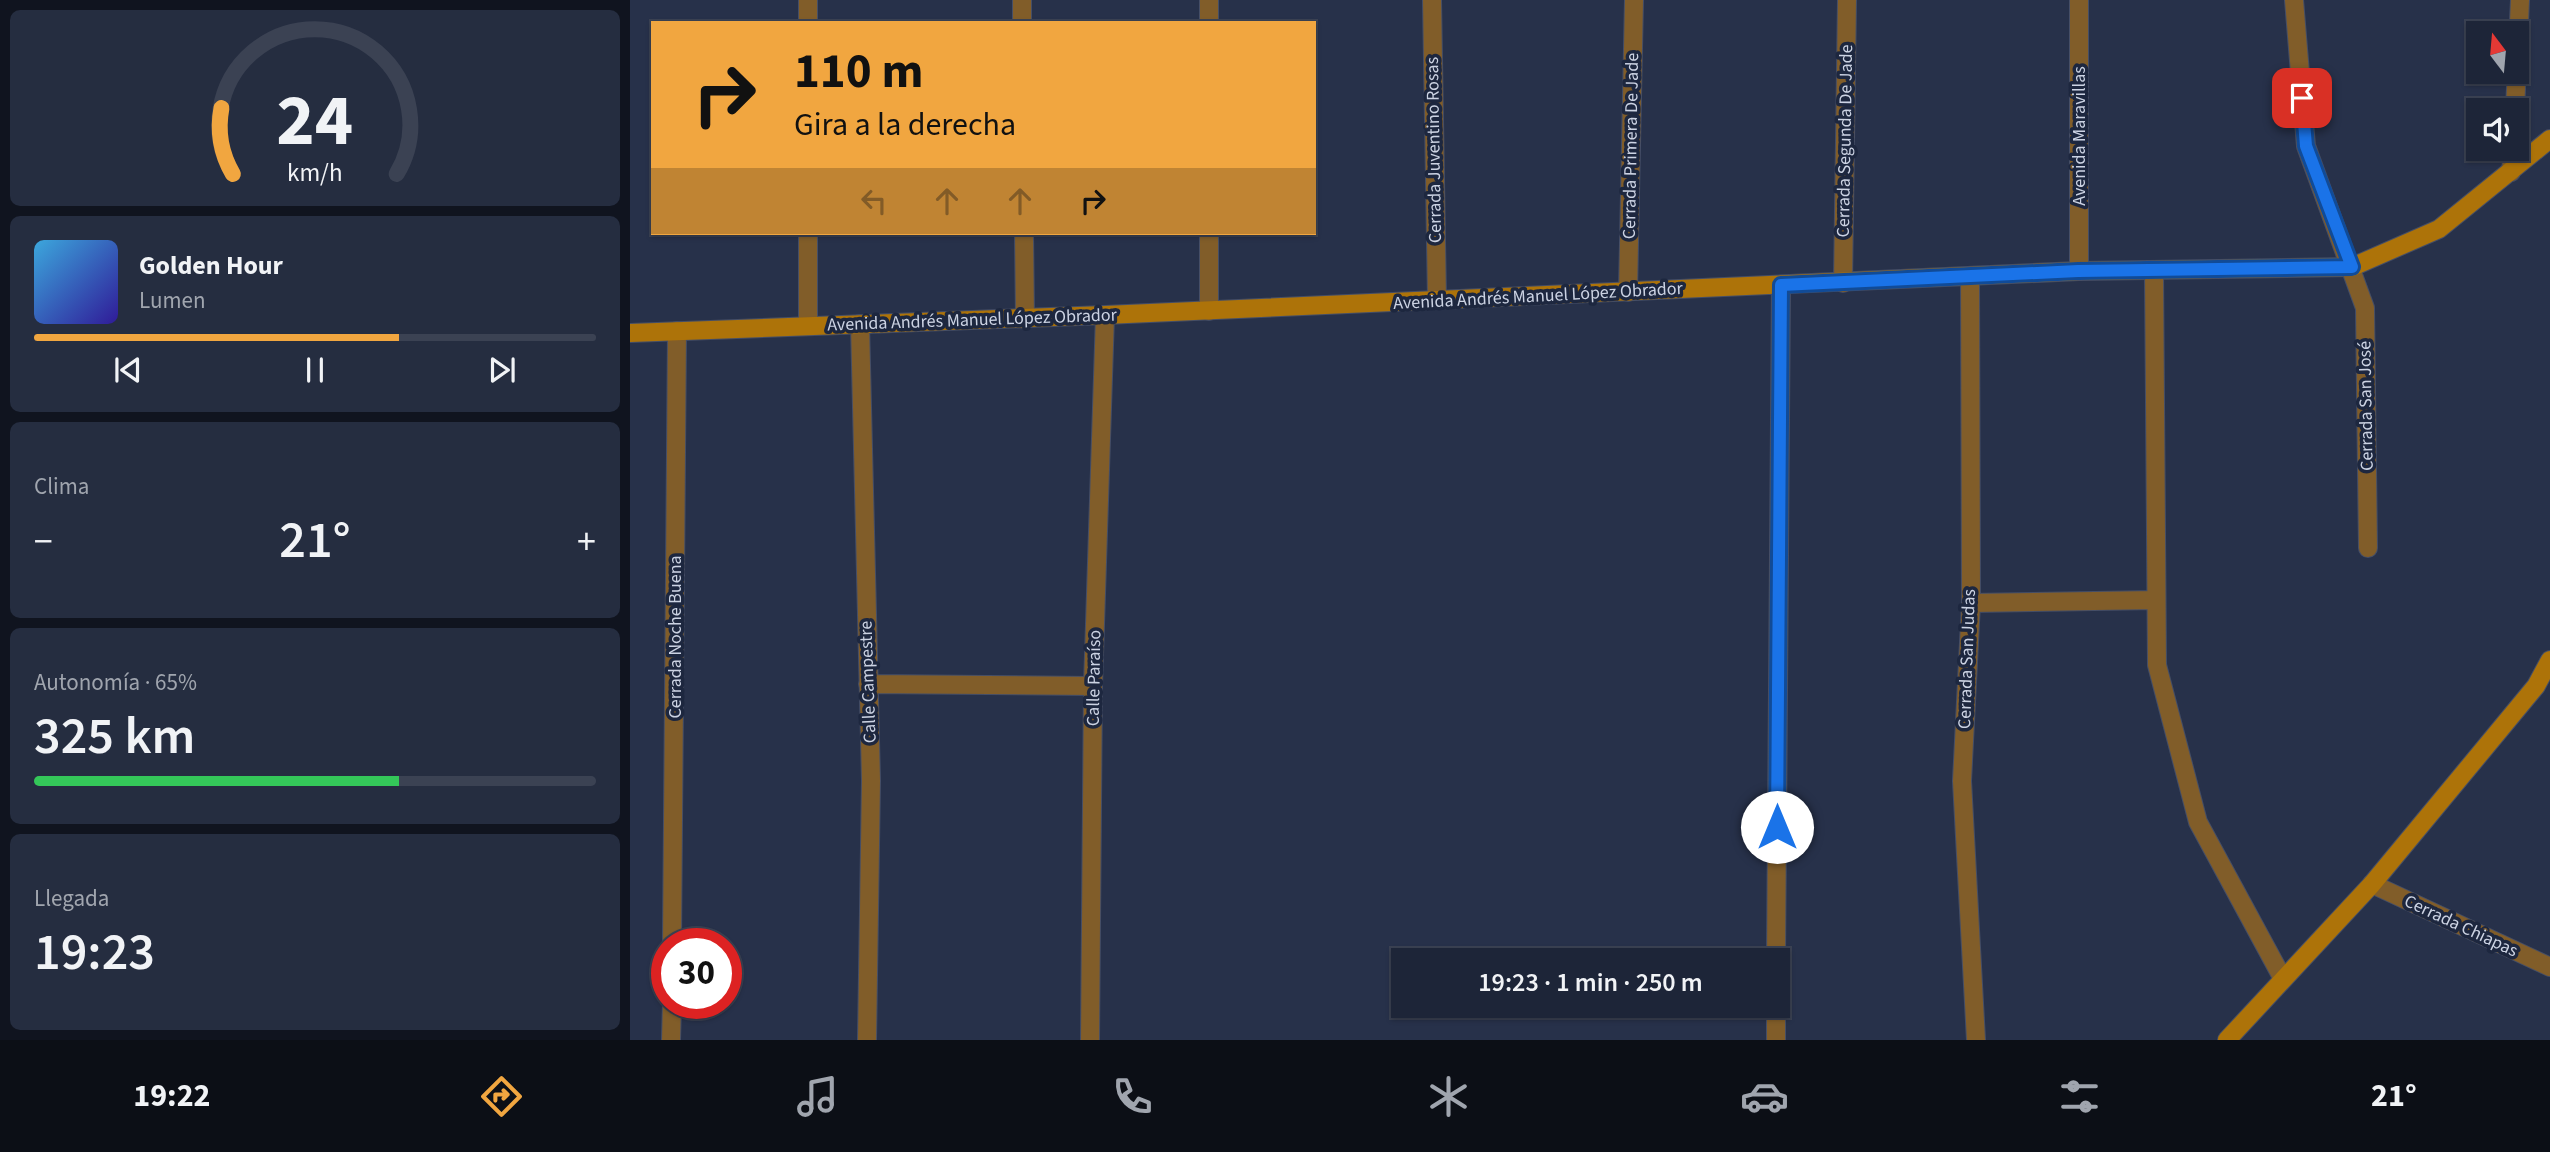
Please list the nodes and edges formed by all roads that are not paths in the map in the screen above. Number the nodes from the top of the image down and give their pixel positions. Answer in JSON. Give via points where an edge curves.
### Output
{"nodes":[{"id":1,"x":808,"y":0,"type":"edge"},
{"id":2,"x":1022,"y":0,"type":"edge"},
{"id":3,"x":1209,"y":0,"type":"edge"},
{"id":4,"x":1432,"y":0,"type":"edge"},
{"id":5,"x":1634,"y":0,"type":"edge"},
{"id":6,"x":1847,"y":0,"type":"edge"},
{"id":7,"x":2080,"y":0,"type":"edge"},
{"id":8,"x":2294,"y":0,"type":"edge"},
{"id":9,"x":2521,"y":0,"type":"edge"},
{"id":10,"x":808,"y":21,"type":"edge"},
{"id":11,"x":1022,"y":21,"type":"edge"},
{"id":12,"x":1209,"y":21,"type":"edge"},
{"id":13,"x":2516,"y":98,"type":"edge"},
{"id":14,"x":2550,"y":139,"type":"edge"},
{"id":15,"x":2512,"y":161,"type":"edge"},
{"id":16,"x":2511,"y":172,"type":"junction"},
{"id":17,"x":808,"y":235,"type":"edge"},
{"id":18,"x":1024,"y":235,"type":"edge"},
{"id":19,"x":1209,"y":235,"type":"edge"},
{"id":20,"x":2352,"y":267,"type":"junction"},
{"id":21,"x":2078,"y":271,"type":"junction"},
{"id":22,"x":2154,"y":271,"type":"junction"},
{"id":23,"x":1970,"y":277,"type":"junction"},
{"id":24,"x":1843,"y":283,"type":"junction"},
{"id":25,"x":1781,"y":285,"type":"junction"},
{"id":26,"x":1629,"y":292,"type":"junction"},
{"id":27,"x":1437,"y":300,"type":"junction"},
{"id":28,"x":1209,"y":311,"type":"junction"},
{"id":29,"x":1105,"y":315,"type":"junction"},
{"id":30,"x":1025,"y":318,"type":"junction"},
{"id":31,"x":860,"y":324,"type":"junction"},
{"id":32,"x":808,"y":326,"type":"junction"},
{"id":33,"x":677,"y":331,"type":"junction"},
{"id":34,"x":630,"y":333,"type":"edge"},
{"id":35,"x":2368,"y":548,"type":"dead end"},
{"id":36,"x":2157,"y":600,"type":"junction"},
{"id":37,"x":1971,"y":603,"type":"junction"},
{"id":38,"x":2550,"y":660,"type":"edge"},
{"id":39,"x":868,"y":684,"type":"junction"},
{"id":40,"x":1093,"y":686,"type":"junction"},
{"id":41,"x":2372,"y":884,"type":"junction"},
{"id":42,"x":672,"y":928,"type":"edge"},
{"id":43,"x":1776,"y":948,"type":"edge"},
{"id":44,"x":2550,"y":968,"type":"edge"},
{"id":45,"x":2283,"y":979,"type":"junction"},
{"id":46,"x":1776,"y":1018,"type":"edge"},
{"id":47,"x":672,"y":1019,"type":"edge"},
{"id":48,"x":671,"y":1040,"type":"edge"},
{"id":49,"x":867,"y":1040,"type":"edge"},
{"id":50,"x":1090,"y":1040,"type":"edge"},
{"id":51,"x":1776,"y":1040,"type":"edge"},
{"id":52,"x":1976,"y":1040,"type":"edge"},
{"id":53,"x":2227,"y":1040,"type":"edge"}],
"edges":[{"from":1,"to":10,"type":"street"},
{"from":2,"to":11,"type":"street"},
{"from":3,"to":12,"type":"street"},
{"from":4,"to":27,"type":"street","name":"Cerrada Juventino Rosas"},
{"from":5,"to":26,"type":"street","name":"Cerrada Primera De Jade"},
{"from":6,"to":24,"type":"street","name":"Cerrada Segunda De Jade"},
{"from":7,"to":21,"type":"street","name":"Avenida Maravillas"},
{"from":8,"to":20,"type":"street","name":"Cerrada San José","via":[[2306,146]]},
{"from":9,"to":13,"type":"street"},
{"from":14,"to":16,"type":"main road","name":"Avenida Andrés Manuel López Obrador"},
{"from":15,"to":16,"type":"street"},
{"from":16,"to":20,"type":"main road","name":"Avenida Andrés Manuel López Obrador","via":[[2439,229]]},
{"from":17,"to":32,"type":"street"},
{"from":18,"to":30,"type":"street"},
{"from":19,"to":28,"type":"street"},
{"from":20,"to":22,"type":"main road","name":"Avenida Andrés Manuel López Obrador"},
{"from":20,"to":35,"type":"street","name":"Cerrada San José","via":[[2365,308]]},
{"from":21,"to":22,"type":"main road","name":"Avenida Andrés Manuel López Obrador"},
{"from":21,"to":23,"type":"main road","name":"Avenida Andrés Manuel López Obrador"},
{"from":22,"to":36,"type":"street"},
{"from":23,"to":24,"type":"main road","name":"Avenida Andrés Manuel López Obrador"},
{"from":23,"to":37,"type":"street","name":"Cerrada San Judas"},
{"from":24,"to":25,"type":"main road","name":"Avenida Andrés Manuel López Obrador"},
{"from":25,"to":26,"type":"main road","name":"Avenida Andrés Manuel López Obrador"},
{"from":25,"to":43,"type":"street"},
{"from":26,"to":27,"type":"main road","name":"Avenida Andrés Manuel López Obrador"},
{"from":27,"to":28,"type":"main road","name":"Avenida Andrés Manuel López Obrador"},
{"from":28,"to":29,"type":"main road","name":"Avenida Andrés Manuel López Obrador"},
{"from":29,"to":30,"type":"main road","name":"Avenida Andrés Manuel López Obrador"},
{"from":29,"to":40,"type":"street","name":"Calle Paraíso"},
{"from":30,"to":31,"type":"main road","name":"Avenida Andrés Manuel López Obrador"},
{"from":31,"to":32,"type":"main road","name":"Avenida Andrés Manuel López Obrador"},
{"from":31,"to":39,"type":"street","name":"Calle Campestre"},
{"from":32,"to":33,"type":"main road","name":"Avenida Andrés Manuel López Obrador"},
{"from":33,"to":34,"type":"main road","name":"Avenida Andrés Manuel López Obrador"},
{"from":33,"to":42,"type":"street","name":"Cerrada Noche Buena"},
{"from":36,"to":37,"type":"street"},
{"from":36,"to":45,"type":"street","via":[[2157,665],[2198,822]]},
{"from":37,"to":52,"type":"street","name":"Cerrada San Judas","via":[[1962,781]]},
{"from":38,"to":41,"type":"main road","via":[[2536,686]]},
{"from":39,"to":40,"type":"street"},
{"from":39,"to":49,"type":"street","name":"Calle Campestre","via":[[872,781]]},
{"from":40,"to":50,"type":"street","name":"Calle Paraíso"},
{"from":41,"to":44,"type":"street","name":"Cerrada Chiapas"},
{"from":41,"to":45,"type":"main road"},
{"from":45,"to":53,"type":"main road"},
{"from":46,"to":51,"type":"street"},
{"from":47,"to":48,"type":"street"}]}
